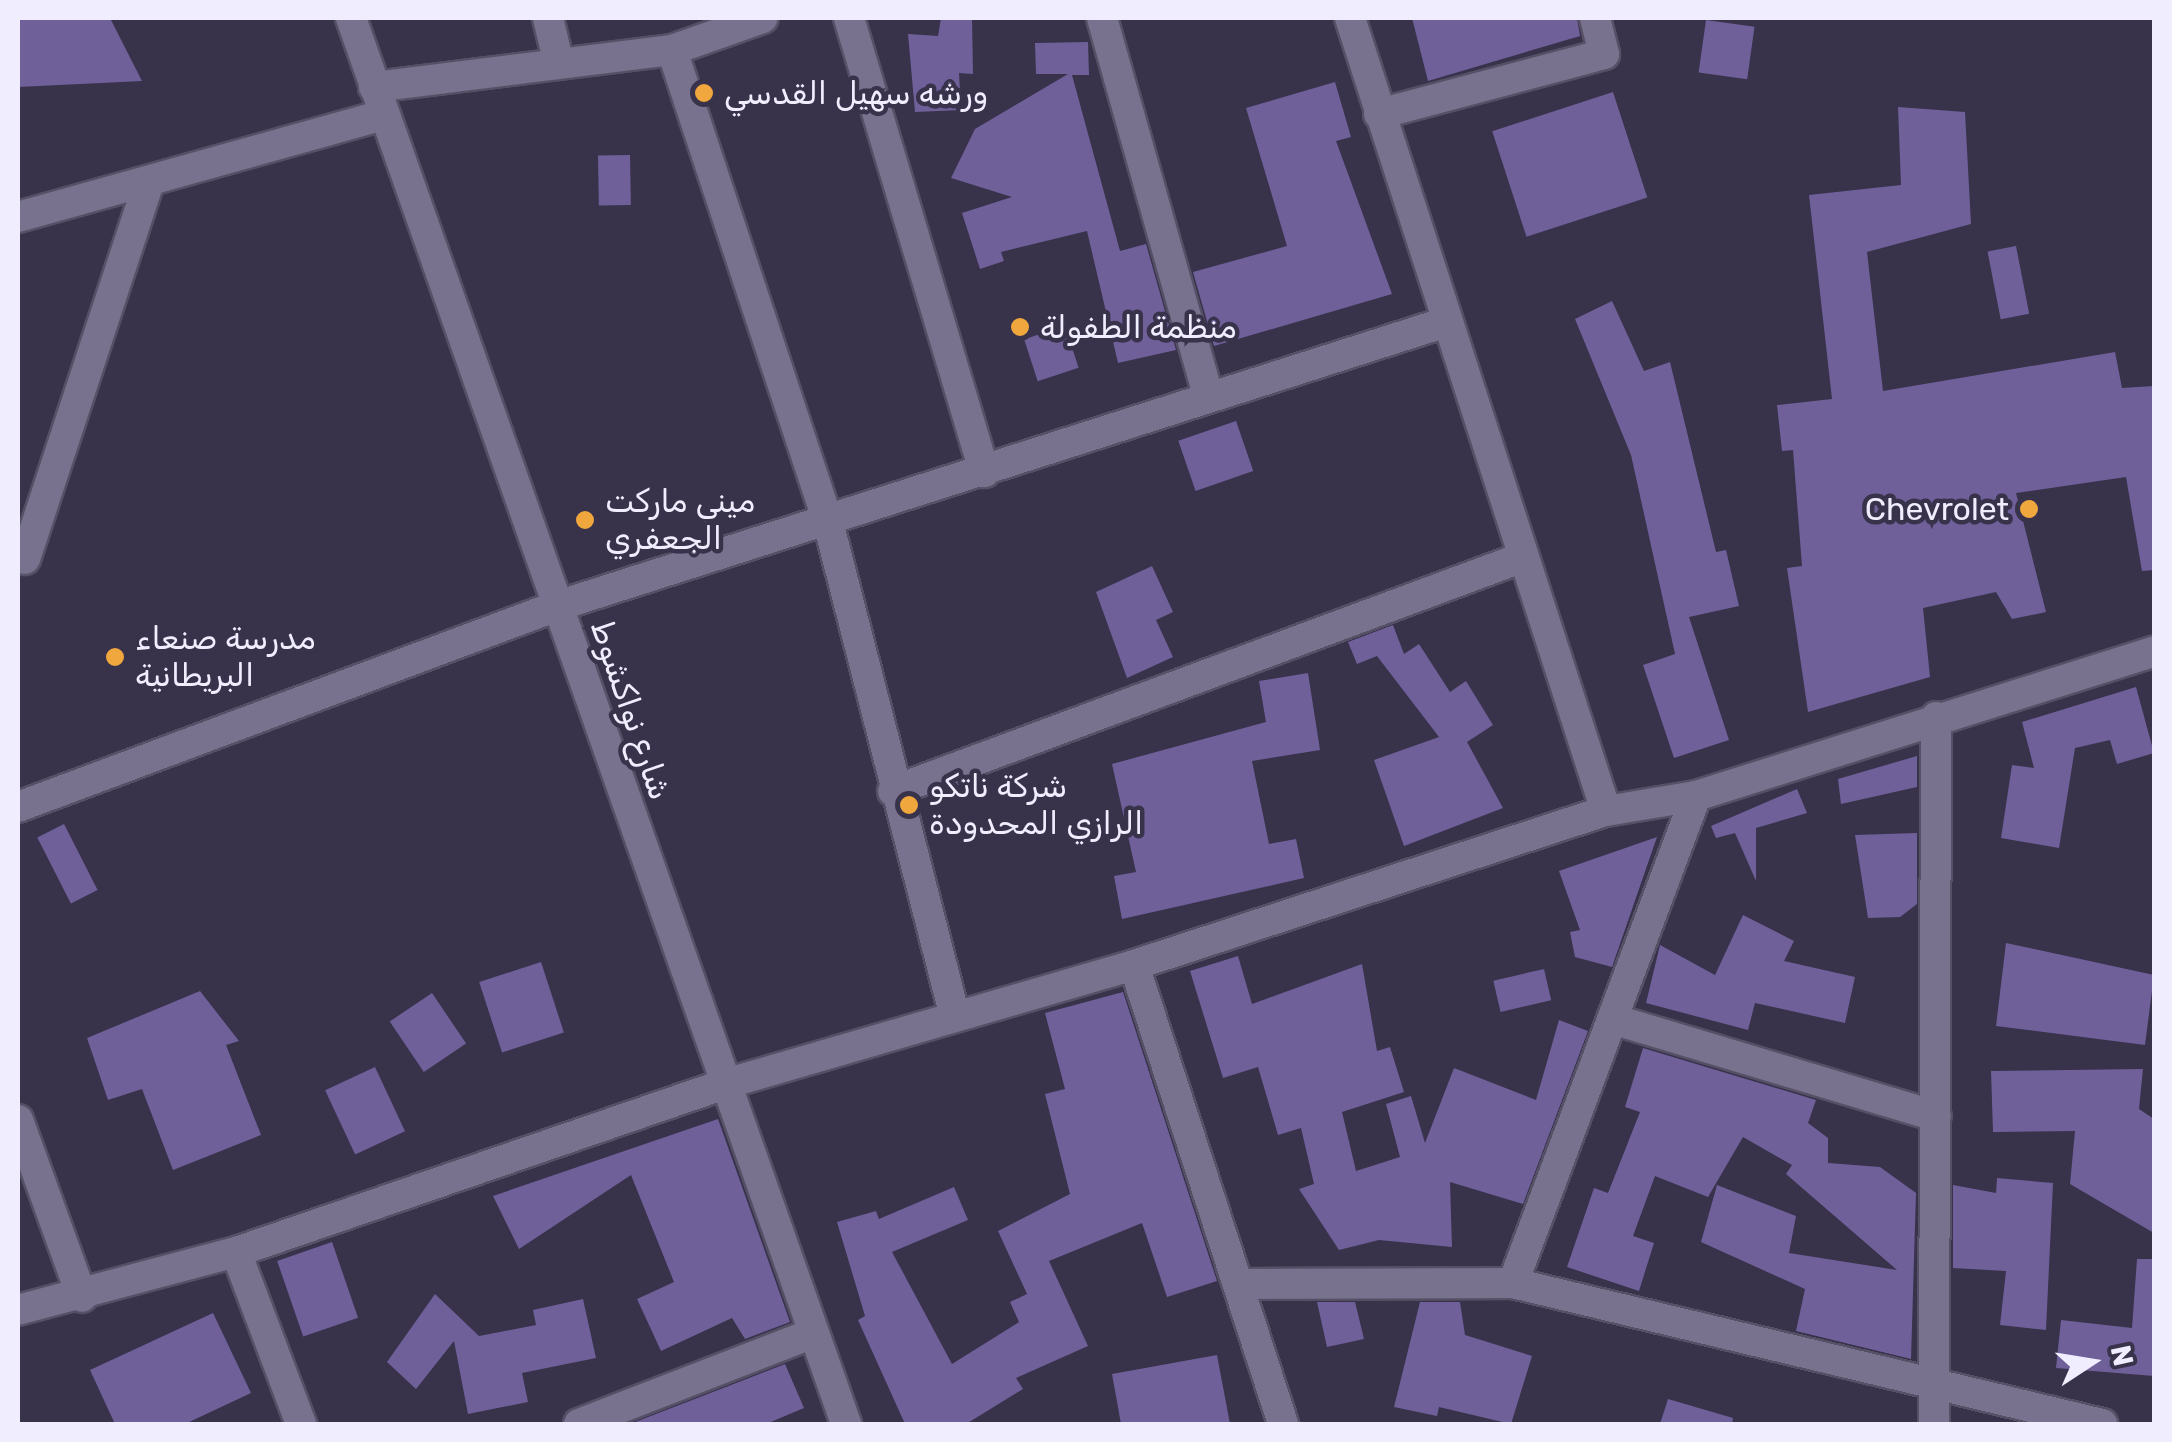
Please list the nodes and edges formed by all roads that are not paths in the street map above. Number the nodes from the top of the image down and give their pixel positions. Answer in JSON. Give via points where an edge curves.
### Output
{"nodes":[{"id":1,"x":351,"y":18,"type":"edge"},
{"id":2,"x":548,"y":18,"type":"edge"},
{"id":3,"x":763,"y":18,"type":"edge"},
{"id":4,"x":849,"y":18,"type":"edge"},
{"id":5,"x":1102,"y":18,"type":"edge"},
{"id":6,"x":1350,"y":18,"type":"edge"},
{"id":7,"x":1596,"y":18,"type":"edge"},
{"id":8,"x":672,"y":50,"type":"junction"},
{"id":9,"x":559,"y":64,"type":"junction"},
{"id":10,"x":379,"y":101,"type":"junction"},
{"id":11,"x":1379,"y":114,"type":"junction"},
{"id":12,"x":148,"y":184,"type":"junction"},
{"id":13,"x":18,"y":216,"type":"edge"},
{"id":14,"x":1444,"y":324,"type":"junction"},
{"id":15,"x":1208,"y":396,"type":"junction"},
{"id":16,"x":984,"y":472,"type":"junction"},
{"id":17,"x":827,"y":518,"type":"junction"},
{"id":18,"x":1521,"y":558,"type":"junction"},
{"id":19,"x":25,"y":559,"type":"dead end"},
{"id":20,"x":558,"y":606,"type":"junction"},
{"id":21,"x":2154,"y":652,"type":"edge"},
{"id":22,"x":1936,"y":716,"type":"junction"},
{"id":23,"x":893,"y":791,"type":"junction"},
{"id":24,"x":1696,"y":796,"type":"junction"},
{"id":25,"x":18,"y":808,"type":"edge"},
{"id":26,"x":1606,"y":811,"type":"junction"},
{"id":27,"x":1134,"y":965,"type":"junction"},
{"id":28,"x":955,"y":1016,"type":"junction"},
{"id":29,"x":1612,"y":1018,"type":"junction"},
{"id":30,"x":725,"y":1084,"type":"junction"},
{"id":31,"x":1936,"y":1116,"type":"junction"},
{"id":32,"x":18,"y":1120,"type":"edge"},
{"id":33,"x":236,"y":1252,"type":"junction"},
{"id":34,"x":1512,"y":1283,"type":"junction"},
{"id":35,"x":1240,"y":1284,"type":"junction"},
{"id":36,"x":82,"y":1297,"type":"junction"},
{"id":37,"x":18,"y":1310,"type":"edge"},
{"id":38,"x":814,"y":1333,"type":"junction"},
{"id":39,"x":1936,"y":1387,"type":"junction"},
{"id":40,"x":301,"y":1424,"type":"edge"},
{"id":41,"x":578,"y":1424,"type":"edge"},
{"id":42,"x":846,"y":1424,"type":"edge"},
{"id":43,"x":1283,"y":1424,"type":"edge"},
{"id":44,"x":1934,"y":1424,"type":"edge"},
{"id":45,"x":2102,"y":1424,"type":"edge"}],
"edges":[{"from":1,"to":10,"type":"street","name":"شارع نواكشوط"},
{"from":2,"to":9,"type":"street"},
{"from":3,"to":8,"type":"street"},
{"from":4,"to":16,"type":"street"},
{"from":5,"to":15,"type":"street"},
{"from":6,"to":11,"type":"street"},
{"from":7,"to":11,"type":"street","via":[[1604,54]]},
{"from":8,"to":9,"type":"street"},
{"from":8,"to":17,"type":"street"},
{"from":9,"to":10,"type":"street"},
{"from":10,"to":12,"type":"street"},
{"from":10,"to":20,"type":"street","name":"شارع نواكشوط"},
{"from":11,"to":14,"type":"street"},
{"from":12,"to":13,"type":"street"},
{"from":12,"to":19,"type":"street"},
{"from":14,"to":15,"type":"street"},
{"from":14,"to":18,"type":"street"},
{"from":15,"to":16,"type":"street"},
{"from":16,"to":17,"type":"street"},
{"from":17,"to":20,"type":"street"},
{"from":17,"to":23,"type":"street"},
{"from":18,"to":23,"type":"street"},
{"from":18,"to":26,"type":"street"},
{"from":20,"to":25,"type":"street"},
{"from":20,"to":30,"type":"street","name":"شارع نواكشوط"},
{"from":21,"to":22,"type":"street"},
{"from":22,"to":24,"type":"street"},
{"from":22,"to":31,"type":"street"},
{"from":23,"to":28,"type":"street"},
{"from":24,"to":26,"type":"street"},
{"from":24,"to":29,"type":"street"},
{"from":26,"to":27,"type":"street"},
{"from":27,"to":28,"type":"street"},
{"from":27,"to":35,"type":"street"},
{"from":28,"to":30,"type":"street"},
{"from":29,"to":31,"type":"street"},
{"from":29,"to":34,"type":"street"},
{"from":30,"to":33,"type":"street"},
{"from":30,"to":38,"type":"street","name":"شارع نواكشوط"},
{"from":31,"to":39,"type":"street"},
{"from":32,"to":36,"type":"street"},
{"from":33,"to":36,"type":"street"},
{"from":33,"to":40,"type":"street"},
{"from":34,"to":35,"type":"street"},
{"from":34,"to":39,"type":"street"},
{"from":35,"to":43,"type":"street"},
{"from":36,"to":37,"type":"street"},
{"from":38,"to":41,"type":"street"},
{"from":38,"to":42,"type":"street","name":"شارع نواكشوط"},
{"from":39,"to":44,"type":"street"},
{"from":39,"to":45,"type":"street"}]}
